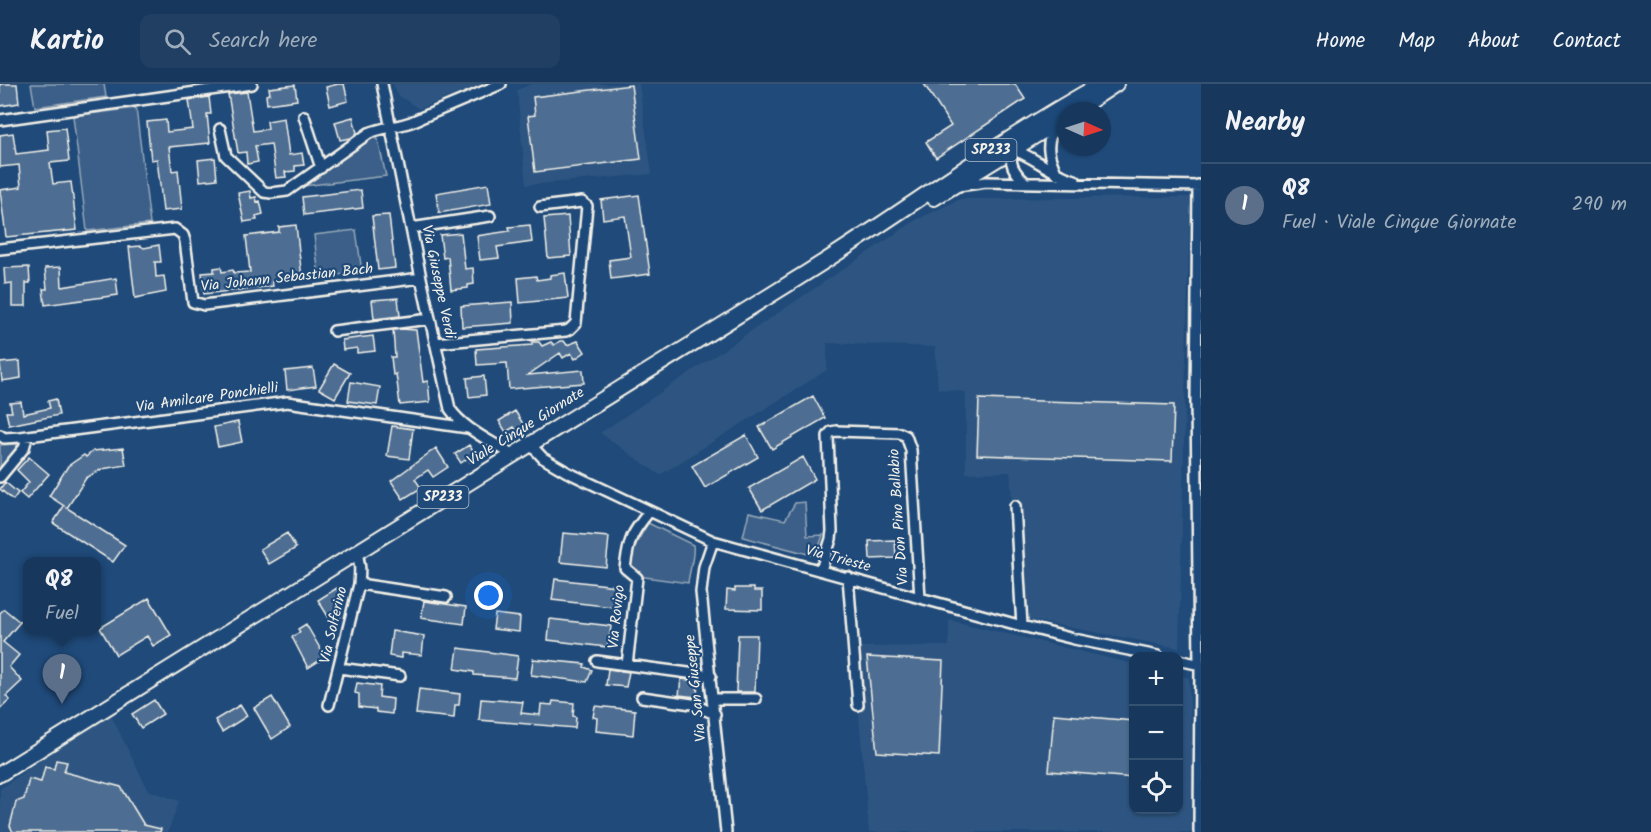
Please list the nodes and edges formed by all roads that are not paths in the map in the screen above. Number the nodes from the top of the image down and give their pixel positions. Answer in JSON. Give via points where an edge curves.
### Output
{"nodes":[{"id":1,"x":252,"y":84,"type":"edge"},
{"id":2,"x":382,"y":84,"type":"edge"},
{"id":3,"x":501,"y":84,"type":"edge"},
{"id":4,"x":1116,"y":84,"type":"edge"},
{"id":5,"x":1098,"y":85,"type":"edge"},
{"id":6,"x":1089,"y":102,"type":"edge"},
{"id":7,"x":304,"y":116,"type":"dead end"},
{"id":8,"x":0,"y":120,"type":"edge"},
{"id":9,"x":1057,"y":122,"type":"edge"},
{"id":10,"x":1057,"y":125,"type":"edge"},
{"id":11,"x":391,"y":127,"type":"junction"},
{"id":12,"x":220,"y":129,"type":"dead end"},
{"id":13,"x":1013,"y":150,"type":"junction"},
{"id":14,"x":321,"y":168,"type":"junction"},
{"id":15,"x":1057,"y":174,"type":"junction"},
{"id":16,"x":951,"y":182,"type":"junction"},
{"id":17,"x":1025,"y":182,"type":"junction"},
{"id":18,"x":1092,"y":185,"type":"junction"},
{"id":19,"x":1200,"y":186,"type":"edge"},
{"id":20,"x":540,"y":207,"type":"dead end"},
{"id":21,"x":490,"y":216,"type":"dead end"},
{"id":22,"x":411,"y":228,"type":"junction"},
{"id":23,"x":0,"y":249,"type":"edge"},
{"id":24,"x":421,"y":278,"type":"junction"},
{"id":25,"x":430,"y":319,"type":"junction"},
{"id":26,"x":334,"y":331,"type":"dead end"},
{"id":27,"x":435,"y":343,"type":"junction"},
{"id":28,"x":468,"y":428,"type":"junction"},
{"id":29,"x":0,"y":435,"type":"edge"},
{"id":30,"x":27,"y":436,"type":"junction"},
{"id":31,"x":530,"y":444,"type":"junction"},
{"id":32,"x":512,"y":455,"type":"junction"},
{"id":33,"x":0,"y":477,"type":"edge"},
{"id":34,"x":1015,"y":506,"type":"dead end"},
{"id":35,"x":650,"y":512,"type":"junction"},
{"id":36,"x":712,"y":542,"type":"junction"},
{"id":37,"x":356,"y":552,"type":"junction"},
{"id":38,"x":821,"y":570,"type":"junction"},
{"id":39,"x":848,"y":577,"type":"junction"},
{"id":40,"x":359,"y":584,"type":"junction"},
{"id":41,"x":446,"y":597,"type":"dead end"},
{"id":42,"x":920,"y":598,"type":"junction"},
{"id":43,"x":1022,"y":626,"type":"junction"},
{"id":44,"x":1136,"y":652,"type":"edge"},
{"id":45,"x":597,"y":661,"type":"dead end"},
{"id":46,"x":1183,"y":661,"type":"edge"},
{"id":47,"x":627,"y":665,"type":"junction"},
{"id":48,"x":1200,"y":665,"type":"edge"},
{"id":49,"x":339,"y":668,"type":"junction"},
{"id":50,"x":400,"y":676,"type":"dead end"},
{"id":51,"x":711,"y":676,"type":"junction"},
{"id":52,"x":642,"y":697,"type":"dead end"},
{"id":53,"x":713,"y":699,"type":"junction"},
{"id":54,"x":756,"y":699,"type":"dead end"},
{"id":55,"x":329,"y":705,"type":"dead end"},
{"id":56,"x":858,"y":705,"type":"dead end"},
{"id":57,"x":715,"y":714,"type":"junction"},
{"id":58,"x":0,"y":774,"type":"edge"},
{"id":59,"x":726,"y":832,"type":"edge"},
{"id":60,"x":1199,"y":832,"type":"edge"}],
"edges":[{"from":1,"to":8,"type":"street"},
{"from":2,"to":11,"type":"street","name":"Via Giuseppe Verdi"},
{"from":3,"to":11,"type":"street"},
{"from":4,"to":6,"type":"main road"},
{"from":5,"to":13,"type":"street","via":[[1083,99],[1030,131],[1015,143]]},
{"from":5,"to":16,"type":"main road","name":"Viale Cinque Giornate","number":"SP233"},
{"from":7,"to":14,"type":"street"},
{"from":9,"to":13,"type":"main road","name":"Viale Cinque Giornate","number":"SP233"},
{"from":10,"to":15,"type":"street","via":[[1048,137],[1048,158]]},
{"from":11,"to":14,"type":"street","via":[[369,133]]},
{"from":11,"to":22,"type":"street","name":"Via Giuseppe Verdi"},
{"from":12,"to":14,"type":"street","via":[[226,156],[264,192],[287,190]]},
{"from":13,"to":15,"type":"street"},
{"from":13,"to":16,"type":"main road","name":"Viale Cinque Giornate","number":"SP233"},
{"from":13,"to":17,"type":"street","via":[[1012,166]]},
{"from":15,"to":18,"type":"street"},
{"from":16,"to":17,"type":"street"},
{"from":16,"to":31,"type":"main road","name":"Viale Cinque Giornate","number":"SP233"},
{"from":17,"to":18,"type":"street"},
{"from":18,"to":19,"type":"street"},
{"from":19,"to":48,"type":"street","via":[[1196,400]]},
{"from":20,"to":27,"type":"street","via":[[582,202],[587,206],[573,327],[566,331]]},
{"from":21,"to":22,"type":"street"},
{"from":22,"to":24,"type":"street","name":"Via Giuseppe Verdi"},
{"from":23,"to":24,"type":"street","name":"Via Johann Sebastian Bach","via":[[176,229],[183,235],[193,302],[204,305]]},
{"from":24,"to":25,"type":"street","name":"Via Giuseppe Verdi"},
{"from":25,"to":26,"type":"street"},
{"from":25,"to":27,"type":"street","name":"Via Giuseppe Verdi"},
{"from":27,"to":28,"type":"street","name":"Via Giuseppe Verdi","via":[[450,409]]},
{"from":28,"to":30,"type":"street","name":"Via Amilcare Ponchielli","via":[[287,402]]},
{"from":28,"to":32,"type":"street","name":"Via Giuseppe Verdi"},
{"from":29,"to":30,"type":"street","name":"Via Amilcare Ponchielli"},
{"from":30,"to":33,"type":"street","via":[[24,448]]},
{"from":31,"to":32,"type":"main road","name":"Viale Cinque Giornate","number":"SP233"},
{"from":31,"to":35,"type":"street","name":"Via Trieste","via":[[543,458],[567,472]]},
{"from":32,"to":37,"type":"main road","name":"Viale Cinque Giornate","number":"SP233"},
{"from":34,"to":43,"type":"street"},
{"from":35,"to":36,"type":"street","name":"Via Trieste"},
{"from":35,"to":47,"type":"street","name":"Via Rovigo","via":[[628,542],[625,568],[637,578]]},
{"from":36,"to":38,"type":"street","name":"Via Trieste"},
{"from":36,"to":51,"type":"street","name":"Via San Giuseppe","via":[[701,586]]},
{"from":37,"to":40,"type":"street","name":"Via Solferino"},
{"from":37,"to":58,"type":"main road","name":"Viale Cinque Giornate","number":"SP233"},
{"from":38,"to":39,"type":"street","name":"Via Trieste"},
{"from":38,"to":42,"type":"street","name":"Via Don Pino Ballabio","via":[[832,531],[828,436],[836,431],[900,433],[911,450]]},
{"from":39,"to":42,"type":"street","name":"Via Trieste"},
{"from":39,"to":56,"type":"street"},
{"from":40,"to":41,"type":"street"},
{"from":40,"to":49,"type":"street","name":"Via Solferino"},
{"from":42,"to":43,"type":"street","name":"Via Trieste"},
{"from":43,"to":44,"type":"street","name":"Via Trieste"},
{"from":45,"to":47,"type":"street"},
{"from":46,"to":48,"type":"street"},
{"from":47,"to":51,"type":"street"},
{"from":48,"to":60,"type":"street"},
{"from":49,"to":50,"type":"street"},
{"from":49,"to":55,"type":"street","name":"Via Solferino"},
{"from":51,"to":53,"type":"street","name":"Via San Giuseppe"},
{"from":52,"to":57,"type":"street","via":[[692,704]]},
{"from":53,"to":54,"type":"street"},
{"from":53,"to":57,"type":"street","name":"Via San Giuseppe"},
{"from":57,"to":59,"type":"street","name":"Via San Giuseppe"}]}
